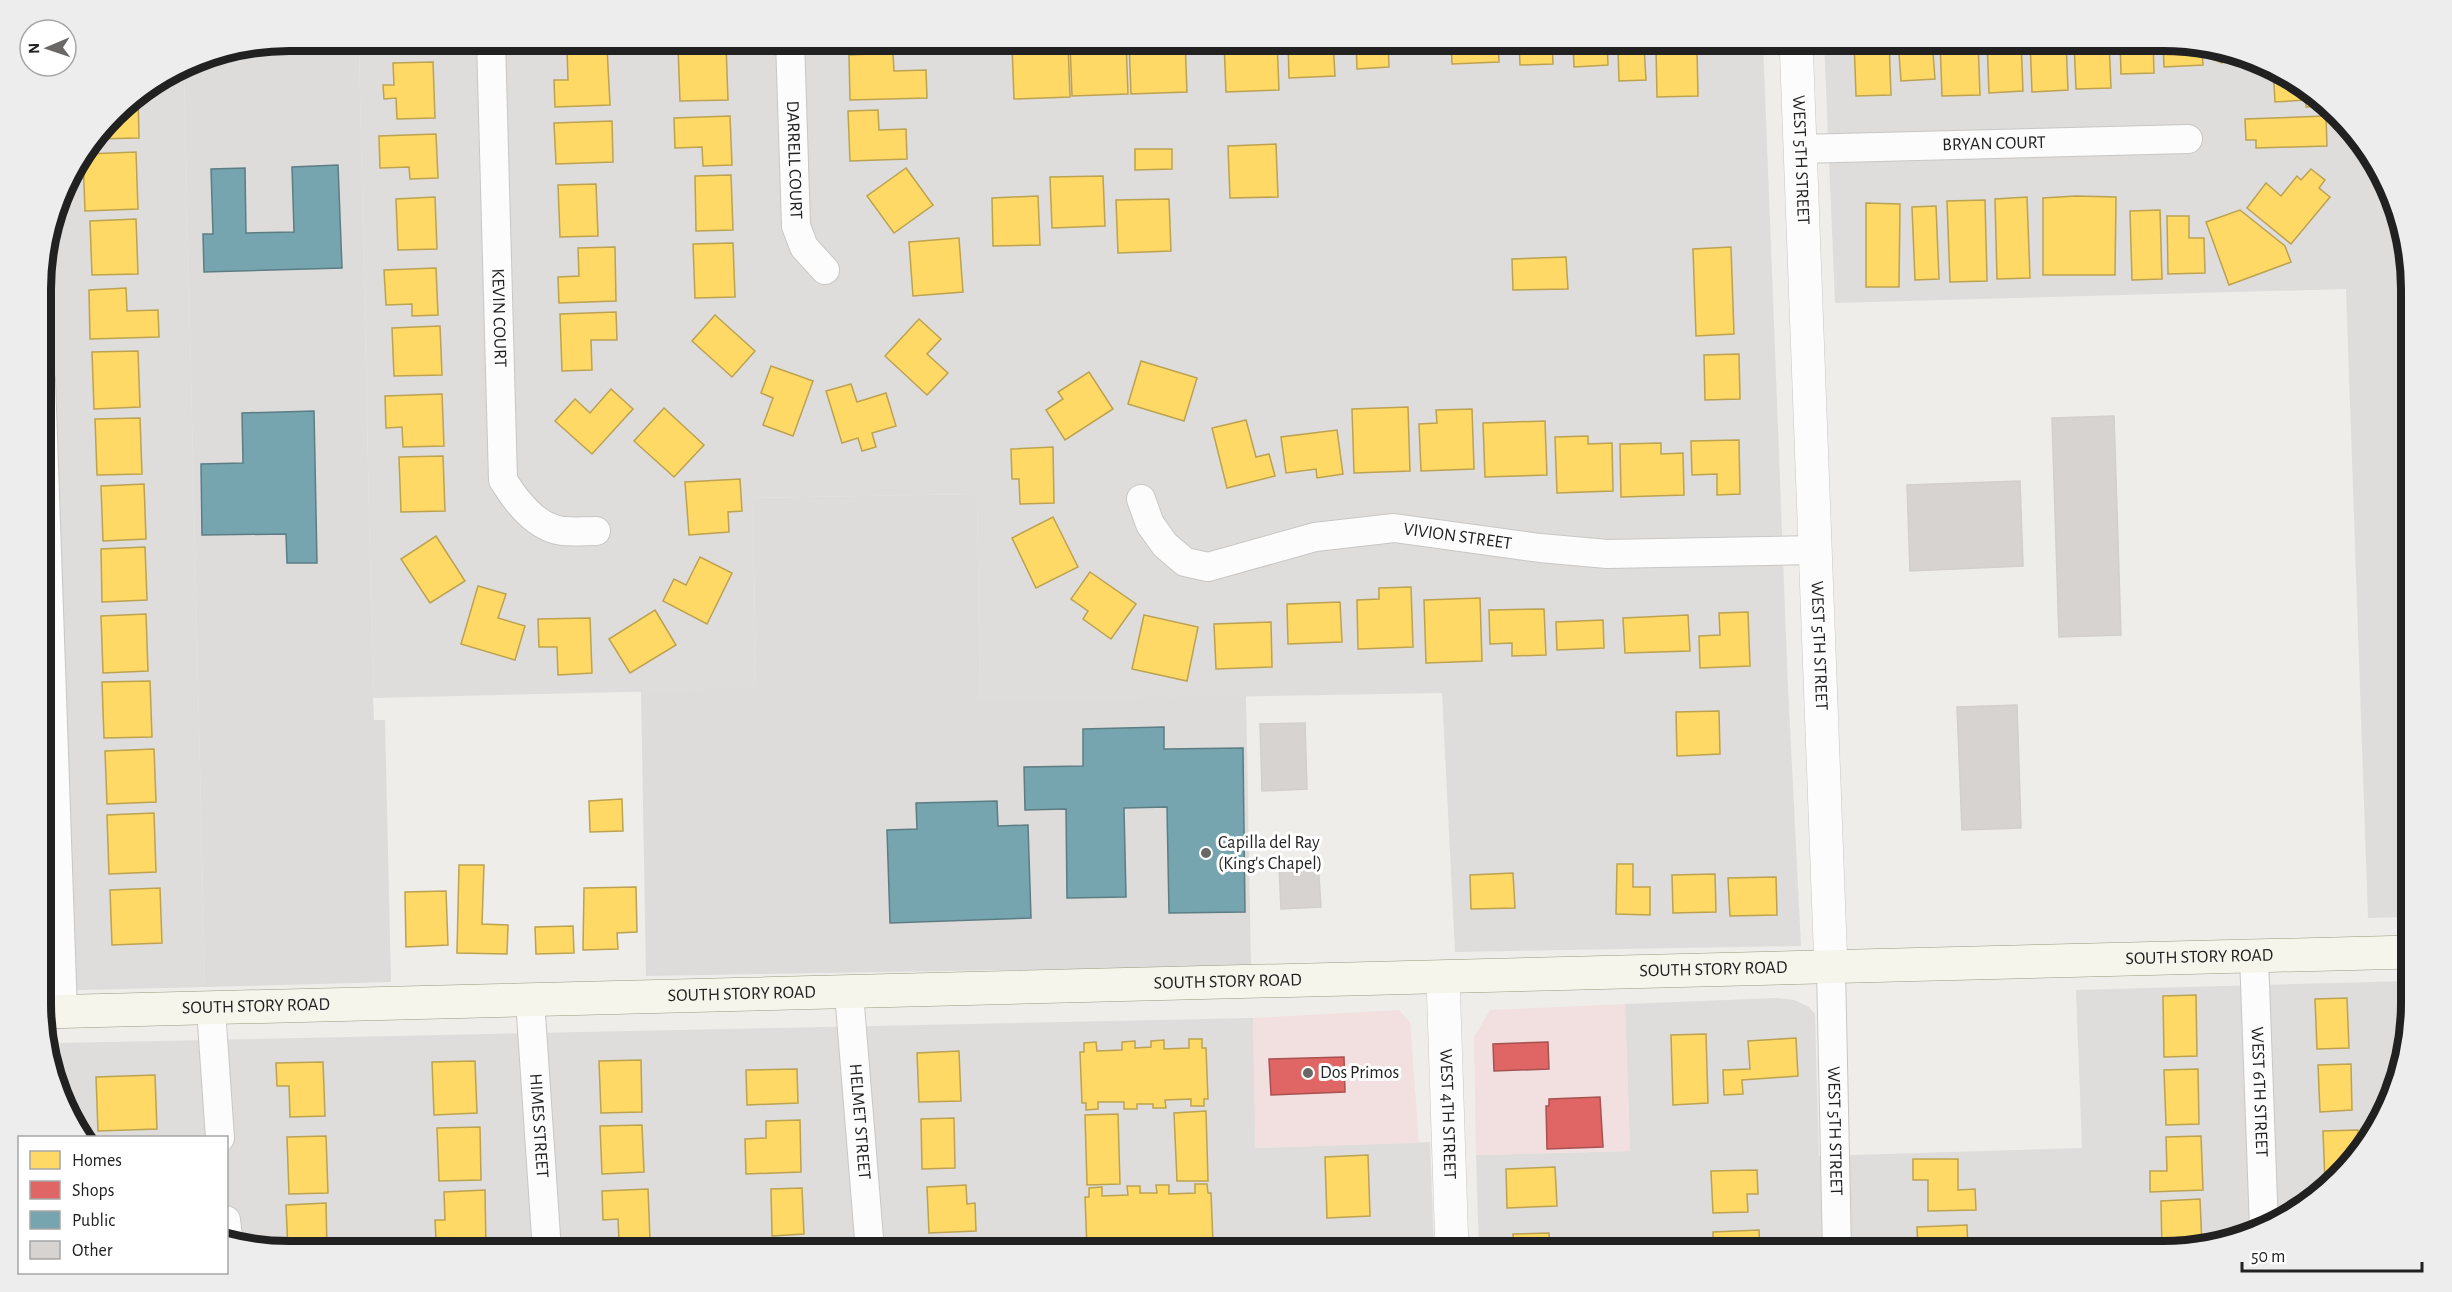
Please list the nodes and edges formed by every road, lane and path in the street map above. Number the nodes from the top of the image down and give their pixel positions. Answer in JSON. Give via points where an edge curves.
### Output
{"nodes":[{"id":1,"x":491,"y":51,"type":"edge"},
{"id":2,"x":790,"y":51,"type":"edge"},
{"id":3,"x":1796,"y":51,"type":"edge"},
{"id":4,"x":2188,"y":139,"type":"dead end"},
{"id":5,"x":1800,"y":148,"type":"junction"},
{"id":6,"x":825,"y":270,"type":"dead end"},
{"id":7,"x":1141,"y":499,"type":"dead end"},
{"id":8,"x":596,"y":531,"type":"dead end"},
{"id":9,"x":1815,"y":550,"type":"junction"},
{"id":10,"x":51,"y":907,"type":"edge"},
{"id":11,"x":2401,"y":952,"type":"edge"},
{"id":12,"x":2254,"y":956,"type":"junction"},
{"id":13,"x":1831,"y":969,"type":"junction"},
{"id":14,"x":1443,"y":978,"type":"junction"},
{"id":15,"x":849,"y":993,"type":"junction"},
{"id":16,"x":530,"y":1000,"type":"junction"},
{"id":17,"x":211,"y":1009,"type":"junction"},
{"id":18,"x":53,"y":1012,"type":"edge"},
{"id":19,"x":220,"y":1136,"type":"edge"},
{"id":20,"x":2264,"y":1218,"type":"edge"},
{"id":21,"x":546,"y":1241,"type":"edge"},
{"id":22,"x":869,"y":1241,"type":"edge"},
{"id":23,"x":1452,"y":1241,"type":"edge"},
{"id":24,"x":1837,"y":1241,"type":"edge"}],
"edges":[{"from":1,"to":8,"type":"street","name":"KEVIN COURT","via":[[503,480],[516,501],[532,516],[560,531]]},
{"from":2,"to":6,"type":"street","name":"DARRELL COURT","via":[[796,226],[804,247]]},
{"from":3,"to":5,"type":"street","name":"WEST 5TH STREET"},
{"from":4,"to":5,"type":"street","name":"BRYAN COURT"},
{"from":5,"to":9,"type":"street","name":"WEST 5TH STREET"},
{"from":7,"to":9,"type":"street","name":"VIVION STREET","via":[[1150,524],[1165,545],[1185,562],[1208,567],[1315,537],[1394,528],[1540,549],[1608,554]]},
{"from":9,"to":13,"type":"street","name":"WEST 5TH STREET"},
{"from":10,"to":18,"type":"street"},
{"from":11,"to":12,"type":"main road","name":"SOUTH STORY ROAD"},
{"from":12,"to":13,"type":"main road","name":"SOUTH STORY ROAD"},
{"from":12,"to":20,"type":"street","name":"WEST 6TH STREET"},
{"from":13,"to":14,"type":"main road","name":"SOUTH STORY ROAD"},
{"from":13,"to":24,"type":"street","name":"WEST 5TH STREET"},
{"from":14,"to":15,"type":"main road","name":"SOUTH STORY ROAD"},
{"from":14,"to":23,"type":"street","name":"WEST 4TH STREET"},
{"from":15,"to":16,"type":"main road","name":"SOUTH STORY ROAD"},
{"from":15,"to":22,"type":"street","name":"HELMET STREET"},
{"from":16,"to":17,"type":"main road","name":"SOUTH STORY ROAD"},
{"from":16,"to":21,"type":"street","name":"HIMES STREET"},
{"from":17,"to":18,"type":"main road","name":"SOUTH STORY ROAD"},
{"from":17,"to":19,"type":"street"}]}
